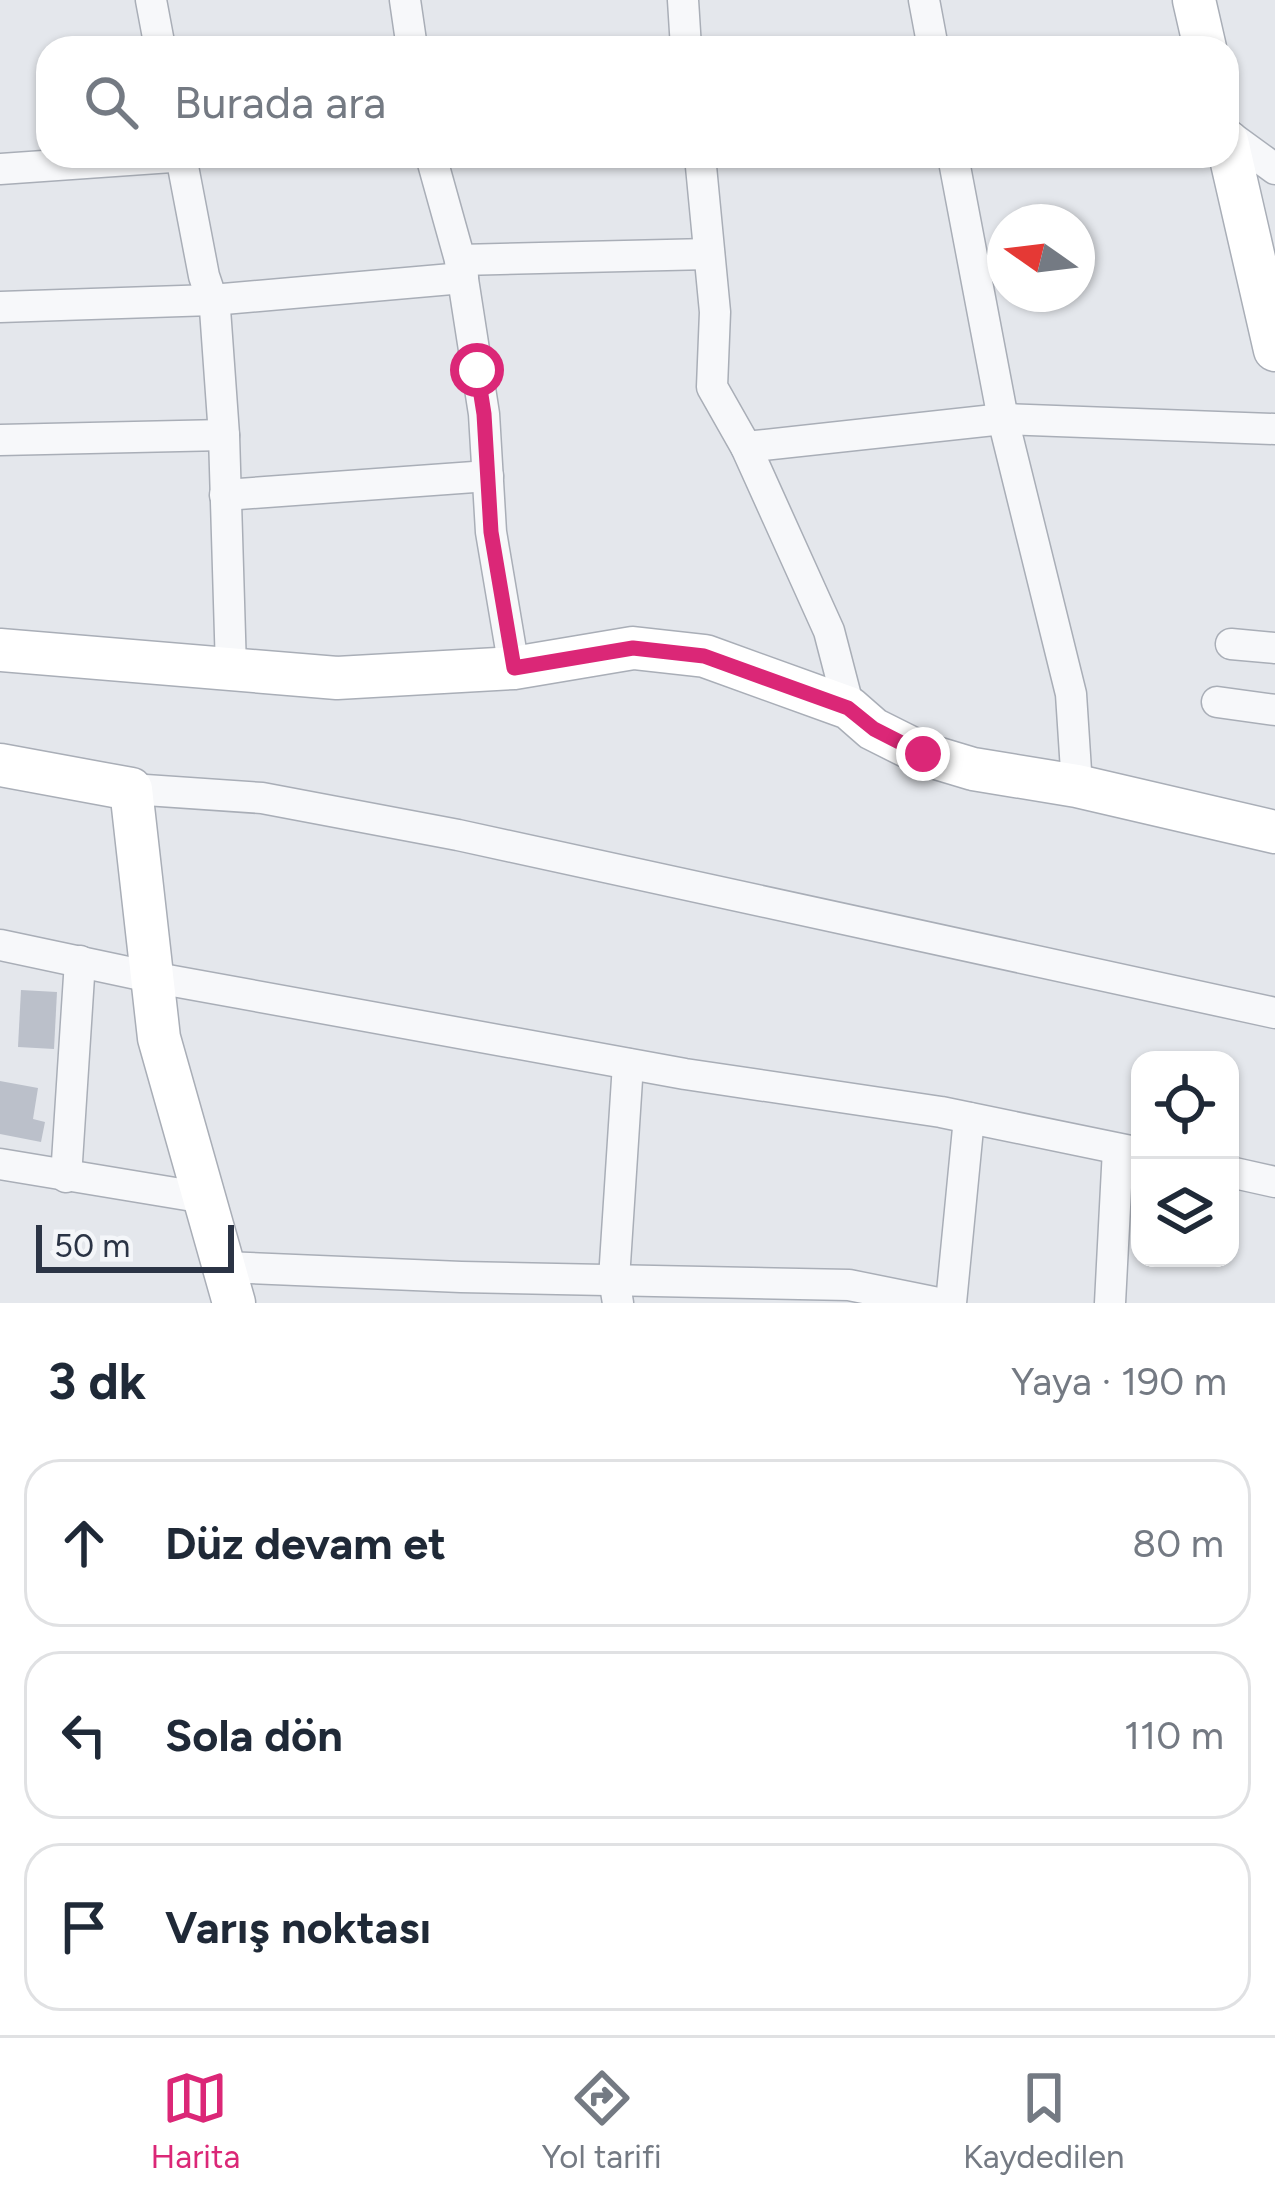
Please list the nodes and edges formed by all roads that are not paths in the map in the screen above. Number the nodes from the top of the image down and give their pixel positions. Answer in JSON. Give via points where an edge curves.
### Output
{"nodes":[{"id":1,"x":151,"y":0,"type":"edge"},
{"id":2,"x":405,"y":0,"type":"edge"},
{"id":3,"x":683,"y":0,"type":"edge"},
{"id":4,"x":924,"y":0,"type":"edge"},
{"id":5,"x":1194,"y":0,"type":"edge"},
{"id":6,"x":158,"y":36,"type":"edge"},
{"id":7,"x":410,"y":36,"type":"edge"},
{"id":8,"x":685,"y":36,"type":"edge"},
{"id":9,"x":931,"y":36,"type":"edge"},
{"id":10,"x":1202,"y":36,"type":"edge"},
{"id":11,"x":1239,"y":145,"type":"edge"},
{"id":12,"x":36,"y":166,"type":"edge"},
{"id":13,"x":185,"y":168,"type":"edge"},
{"id":14,"x":434,"y":168,"type":"edge"},
{"id":15,"x":701,"y":168,"type":"edge"},
{"id":16,"x":955,"y":168,"type":"edge"},
{"id":17,"x":1234,"y":168,"type":"edge"},
{"id":18,"x":0,"y":169,"type":"edge"},
{"id":19,"x":1275,"y":169,"type":"edge"},
{"id":20,"x":709,"y":254,"type":"junction"},
{"id":21,"x":462,"y":269,"type":"junction"},
{"id":22,"x":212,"y":300,"type":"junction"},
{"id":23,"x":0,"y":307,"type":"edge"},
{"id":24,"x":1275,"y":350,"type":"edge"},
{"id":25,"x":1003,"y":419,"type":"junction"},
{"id":26,"x":1275,"y":430,"type":"edge"},
{"id":27,"x":224,"y":436,"type":"junction"},
{"id":28,"x":0,"y":440,"type":"edge"},
{"id":29,"x":746,"y":448,"type":"junction"},
{"id":30,"x":488,"y":476,"type":"junction"},
{"id":31,"x":224,"y":495,"type":"junction"},
{"id":32,"x":1231,"y":644,"type":"dead end"},
{"id":33,"x":1275,"y":648,"type":"edge"},
{"id":34,"x":0,"y":650,"type":"edge"},
{"id":35,"x":514,"y":668,"type":"junction"},
{"id":36,"x":231,"y":669,"type":"junction"},
{"id":37,"x":1217,"y":702,"type":"dead end"},
{"id":38,"x":848,"y":708,"type":"junction"},
{"id":39,"x":1275,"y":710,"type":"edge"},
{"id":40,"x":0,"y":765,"type":"edge"},
{"id":41,"x":1077,"y":786,"type":"junction"},
{"id":42,"x":131,"y":789,"type":"junction"},
{"id":43,"x":1275,"y":832,"type":"edge"},
{"id":44,"x":0,"y":945,"type":"edge"},
{"id":45,"x":80,"y":961,"type":"junction"},
{"id":46,"x":151,"y":977,"type":"junction"},
{"id":47,"x":1275,"y":1013,"type":"edge"},
{"id":48,"x":628,"y":1064,"type":"junction"},
{"id":49,"x":969,"y":1118,"type":"junction"},
{"id":50,"x":1129,"y":1151,"type":"edge"},
{"id":51,"x":0,"y":1164,"type":"edge"},
{"id":52,"x":1239,"y":1174,"type":"edge"},
{"id":53,"x":66,"y":1177,"type":"junction"},
{"id":54,"x":1275,"y":1182,"type":"edge"},
{"id":55,"x":205,"y":1198,"type":"junction"},
{"id":56,"x":229,"y":1285,"type":"edge"},
{"id":57,"x":393,"y":1288,"type":"edge"},
{"id":58,"x":616,"y":1291,"type":"edge"},
{"id":59,"x":938,"y":1303,"type":"edge"},
{"id":60,"x":951,"y":1303,"type":"edge"},
{"id":61,"x":1109,"y":1303,"type":"edge"}],
"edges":[{"from":1,"to":6,"type":"street"},
{"from":2,"to":7,"type":"street"},
{"from":3,"to":8,"type":"street"},
{"from":4,"to":9,"type":"street"},
{"from":5,"to":10,"type":"street"},
{"from":11,"to":19,"type":"street"},
{"from":12,"to":18,"type":"street"},
{"from":13,"to":22,"type":"street"},
{"from":14,"to":21,"type":"street"},
{"from":15,"to":20,"type":"street"},
{"from":16,"to":25,"type":"street"},
{"from":17,"to":24,"type":"street"},
{"from":20,"to":21,"type":"street"},
{"from":20,"to":29,"type":"street","via":[[712,387]]},
{"from":21,"to":22,"type":"street"},
{"from":21,"to":30,"type":"street"},
{"from":22,"to":23,"type":"street"},
{"from":22,"to":27,"type":"street"},
{"from":25,"to":26,"type":"street"},
{"from":25,"to":29,"type":"street"},
{"from":25,"to":41,"type":"street","via":[[1071,694]]},
{"from":27,"to":28,"type":"street"},
{"from":27,"to":31,"type":"street"},
{"from":29,"to":38,"type":"street","via":[[829,631]]},
{"from":30,"to":31,"type":"street"},
{"from":30,"to":35,"type":"street"},
{"from":31,"to":36,"type":"street"},
{"from":32,"to":33,"type":"street"},
{"from":34,"to":36,"type":"street"},
{"from":35,"to":36,"type":"street","via":[[338,678]]},
{"from":35,"to":38,"type":"street","via":[[633,648],[704,656]]},
{"from":37,"to":39,"type":"street"},
{"from":38,"to":41,"type":"street","via":[[923,754]]},
{"from":40,"to":42,"type":"street"},
{"from":41,"to":43,"type":"street"},
{"from":42,"to":46,"type":"street"},
{"from":42,"to":47,"type":"street","via":[[262,798],[458,835]]},
{"from":44,"to":45,"type":"street"},
{"from":45,"to":46,"type":"street"},
{"from":45,"to":53,"type":"street"},
{"from":46,"to":48,"type":"street"},
{"from":46,"to":55,"type":"street","via":[[159,1038]]},
{"from":48,"to":49,"type":"street"},
{"from":48,"to":58,"type":"street"},
{"from":49,"to":50,"type":"street"},
{"from":49,"to":60,"type":"street"},
{"from":50,"to":61,"type":"street"},
{"from":51,"to":53,"type":"street"},
{"from":52,"to":54,"type":"street"},
{"from":53,"to":55,"type":"street"},
{"from":55,"to":56,"type":"street"},
{"from":56,"to":57,"type":"street"},
{"from":57,"to":58,"type":"street"},
{"from":58,"to":59,"type":"street","via":[[849,1285]]}]}
